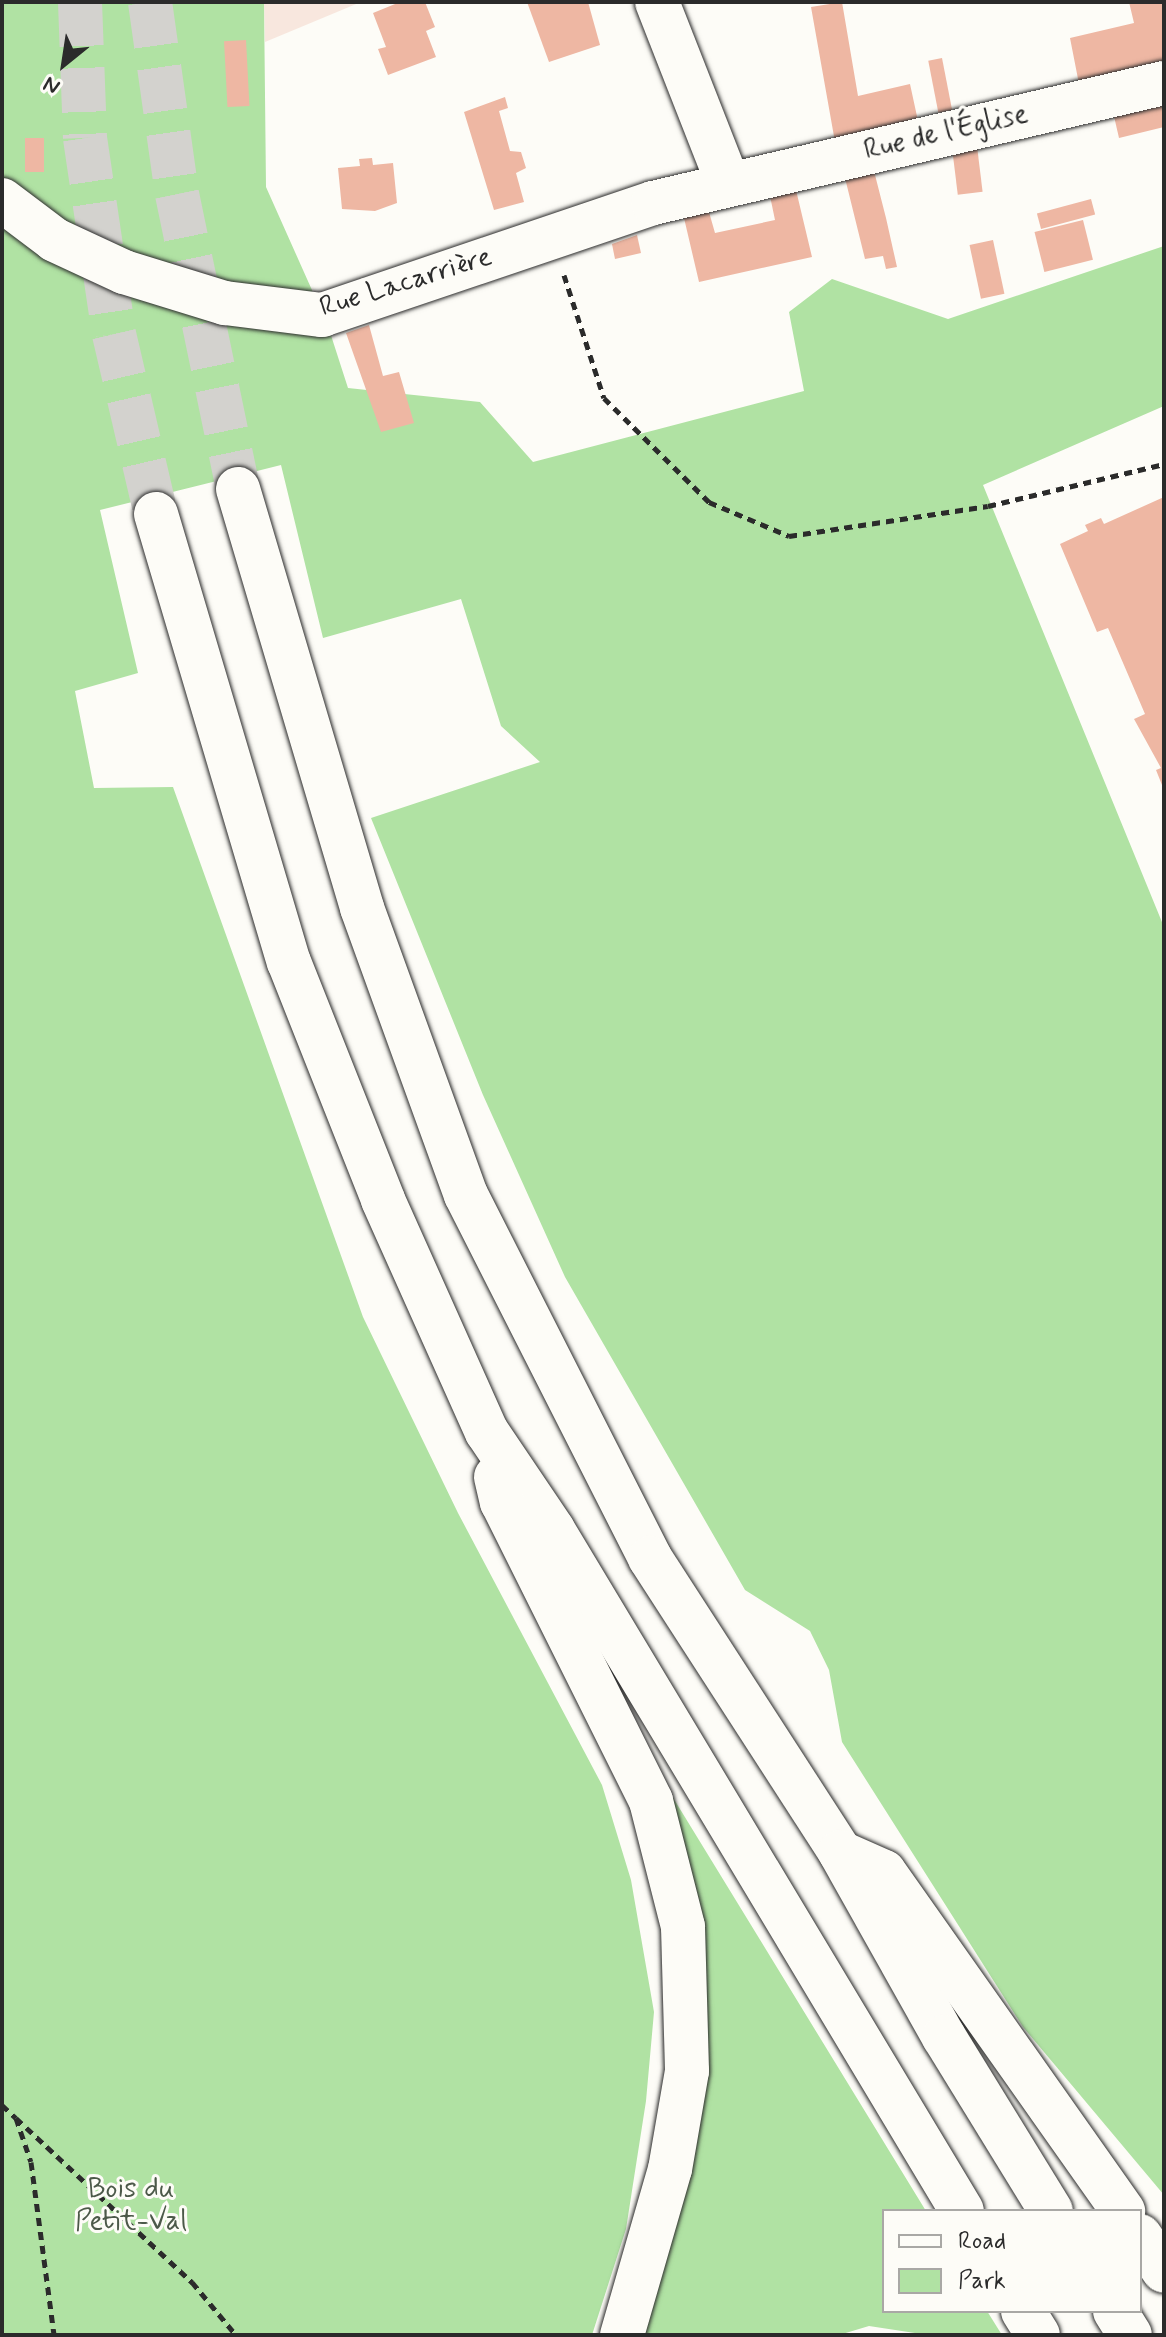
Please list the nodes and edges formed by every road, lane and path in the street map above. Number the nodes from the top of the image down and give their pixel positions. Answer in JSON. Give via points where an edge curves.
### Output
{"nodes":[{"id":1,"x":657,"y":2,"type":"edge"},
{"id":2,"x":1164,"y":83,"type":"edge"},
{"id":3,"x":728,"y":183,"type":"junction"},
{"id":4,"x":2,"y":200,"type":"edge"},
{"id":5,"x":551,"y":236,"type":"junction"},
{"id":6,"x":1164,"y":464,"type":"edge"},
{"id":7,"x":238,"y":489,"type":"tunnel mouth"},
{"id":8,"x":156,"y":514,"type":"tunnel mouth"},
{"id":9,"x":487,"y":1432,"type":"junction"},
{"id":10,"x":840,"y":1852,"type":"junction"},
{"id":11,"x":2,"y":2105,"type":"edge"},
{"id":12,"x":16,"y":2118,"type":"junction"},
{"id":13,"x":961,"y":2209,"type":"edge"},
{"id":14,"x":1050,"y":2209,"type":"edge"},
{"id":15,"x":1122,"y":2209,"type":"edge"},
{"id":16,"x":1142,"y":2239,"type":"edge"},
{"id":17,"x":1164,"y":2271,"type":"edge"},
{"id":18,"x":1024,"y":2313,"type":"edge"},
{"id":19,"x":1116,"y":2313,"type":"edge"},
{"id":20,"x":54,"y":2335,"type":"edge"},
{"id":21,"x":236,"y":2335,"type":"edge"},
{"id":22,"x":622,"y":2335,"type":"edge"},
{"id":23,"x":1038,"y":2335,"type":"edge"},
{"id":24,"x":1130,"y":2335,"type":"edge"}],
"edges":[{"from":1,"to":3,"type":"main road"},
{"from":2,"to":3,"type":"main road","name":"Rue de l'Église"},
{"from":3,"to":5,"type":"main road","name":"Rue Lacarrière"},
{"from":4,"to":5,"type":"main road","name":"Rue Lacarrière","via":[[55,240],[124,272],[225,303],[322,315]]},
{"from":5,"to":6,"type":"path","via":[[604,398],[709,502],[789,536],[988,506]]},
{"from":7,"to":10,"type":"main road","via":[[362,908],[466,1195],[650,1558]]},
{"from":8,"to":9,"type":"main road","via":[[289,962],[383,1200]]},
{"from":9,"to":13,"type":"main road","via":[[561,1544]]},
{"from":9,"to":22,"type":"main road","via":[[502,1502],[651,1801],[683,1927],[687,2071],[670,2169]]},
{"from":10,"to":14,"type":"main road","via":[[944,2037]]},
{"from":10,"to":15,"type":"main road","via":[[884,1872]]},
{"from":11,"to":12,"type":"path"},
{"from":12,"to":20,"type":"path","via":[[31,2162]]},
{"from":12,"to":21,"type":"path","via":[[192,2282]]},
{"from":16,"to":17,"type":"main road"},
{"from":18,"to":23,"type":"main road"},
{"from":19,"to":24,"type":"main road"}]}
